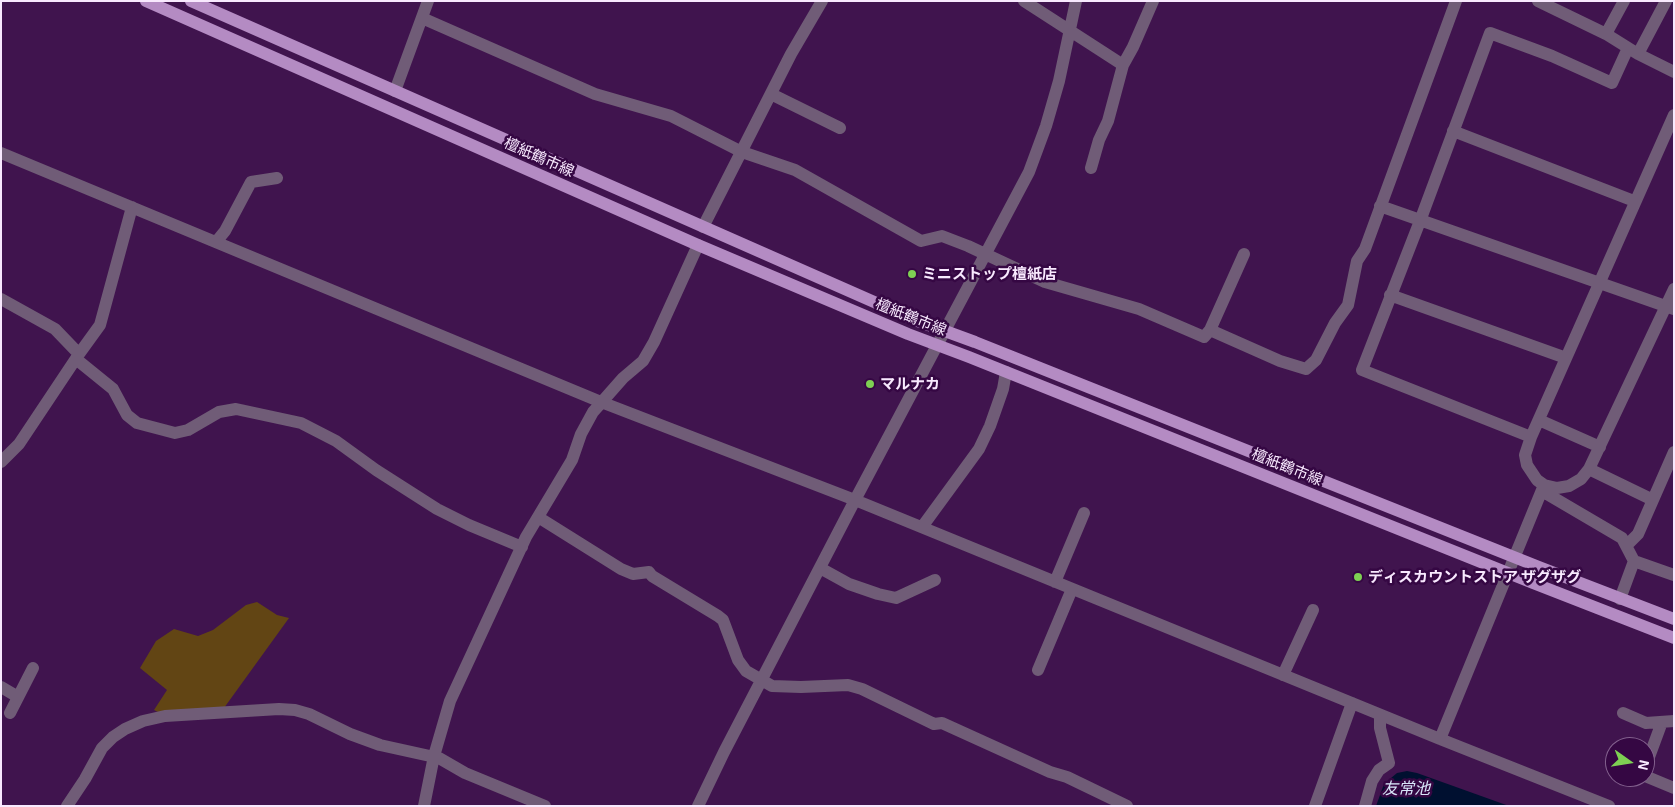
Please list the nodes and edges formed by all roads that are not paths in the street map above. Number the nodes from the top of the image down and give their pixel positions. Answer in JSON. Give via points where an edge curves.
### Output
{"nodes":[{"id":1,"x":146,"y":1,"type":"edge"},
{"id":2,"x":191,"y":1,"type":"edge"},
{"id":3,"x":428,"y":1,"type":"edge"},
{"id":4,"x":822,"y":1,"type":"edge"},
{"id":5,"x":1024,"y":1,"type":"edge"},
{"id":6,"x":1076,"y":1,"type":"edge"},
{"id":7,"x":1153,"y":1,"type":"edge"},
{"id":8,"x":1456,"y":1,"type":"edge"},
{"id":9,"x":1538,"y":1,"type":"edge"},
{"id":10,"x":1624,"y":1,"type":"edge"},
{"id":11,"x":1666,"y":1,"type":"edge"},
{"id":12,"x":422,"y":18,"type":"junction"},
{"id":13,"x":1070,"y":31,"type":"junction"},
{"id":14,"x":1606,"y":34,"type":"junction"},
{"id":15,"x":1633,"y":51,"type":"junction"},
{"id":16,"x":1122,"y":65,"type":"junction"},
{"id":17,"x":1674,"y":72,"type":"edge"},
{"id":18,"x":395,"y":91,"type":"junction"},
{"id":19,"x":771,"y":94,"type":"junction"},
{"id":20,"x":1674,"y":115,"type":"edge"},
{"id":21,"x":840,"y":128,"type":"dead end"},
{"id":22,"x":1453,"y":131,"type":"junction"},
{"id":23,"x":742,"y":152,"type":"junction"},
{"id":24,"x":1,"y":153,"type":"edge"},
{"id":25,"x":1091,"y":168,"type":"dead end"},
{"id":26,"x":277,"y":178,"type":"dead end"},
{"id":27,"x":1634,"y":201,"type":"junction"},
{"id":28,"x":1380,"y":206,"type":"junction"},
{"id":29,"x":132,"y":207,"type":"junction"},
{"id":30,"x":1420,"y":221,"type":"junction"},
{"id":31,"x":703,"y":227,"type":"junction"},
{"id":32,"x":216,"y":242,"type":"junction"},
{"id":33,"x":698,"y":245,"type":"junction"},
{"id":34,"x":1244,"y":254,"type":"dead end"},
{"id":35,"x":986,"y":255,"type":"junction"},
{"id":36,"x":1600,"y":283,"type":"junction"},
{"id":37,"x":1674,"y":290,"type":"edge"},
{"id":38,"x":1390,"y":295,"type":"junction"},
{"id":39,"x":1,"y":299,"type":"edge"},
{"id":40,"x":1670,"y":308,"type":"edge"},
{"id":41,"x":1210,"y":330,"type":"junction"},
{"id":42,"x":946,"y":331,"type":"junction"},
{"id":43,"x":938,"y":346,"type":"junction"},
{"id":44,"x":77,"y":356,"type":"junction"},
{"id":45,"x":1566,"y":358,"type":"junction"},
{"id":46,"x":1006,"y":372,"type":"junction"},
{"id":47,"x":601,"y":402,"type":"junction"},
{"id":48,"x":1539,"y":420,"type":"junction"},
{"id":49,"x":1531,"y":436,"type":"junction"},
{"id":50,"x":1600,"y":446,"type":"junction"},
{"id":51,"x":1674,"y":452,"type":"edge"},
{"id":52,"x":1,"y":462,"type":"edge"},
{"id":53,"x":1590,"y":469,"type":"junction"},
{"id":54,"x":1543,"y":488,"type":"junction"},
{"id":55,"x":855,"y":500,"type":"junction"},
{"id":56,"x":1653,"y":500,"type":"junction"},
{"id":57,"x":1084,"y":513,"type":"dead end"},
{"id":58,"x":538,"y":518,"type":"junction"},
{"id":59,"x":922,"y":528,"type":"junction"},
{"id":60,"x":1626,"y":545,"type":"junction"},
{"id":61,"x":522,"y":547,"type":"junction"},
{"id":62,"x":1514,"y":557,"type":"junction"},
{"id":63,"x":1634,"y":561,"type":"junction"},
{"id":64,"x":820,"y":568,"type":"junction"},
{"id":65,"x":1508,"y":573,"type":"junction"},
{"id":66,"x":1674,"y":575,"type":"edge"},
{"id":67,"x":935,"y":580,"type":"dead end"},
{"id":68,"x":1055,"y":582,"type":"junction"},
{"id":69,"x":1072,"y":589,"type":"junction"},
{"id":70,"x":1620,"y":599,"type":"junction"},
{"id":71,"x":1313,"y":610,"type":"dead end"},
{"id":72,"x":1674,"y":619,"type":"edge"},
{"id":73,"x":1674,"y":638,"type":"edge"},
{"id":74,"x":33,"y":668,"type":"dead end"},
{"id":75,"x":1038,"y":670,"type":"dead end"},
{"id":76,"x":1283,"y":675,"type":"junction"},
{"id":77,"x":762,"y":680,"type":"junction"},
{"id":78,"x":1,"y":687,"type":"edge"},
{"id":79,"x":18,"y":696,"type":"junction"},
{"id":80,"x":1352,"y":703,"type":"junction"},
{"id":81,"x":10,"y":713,"type":"dead end"},
{"id":82,"x":1623,"y":713,"type":"dead end"},
{"id":83,"x":1380,"y":714,"type":"junction"},
{"id":84,"x":1668,"y":721,"type":"edge"},
{"id":85,"x":1440,"y":739,"type":"junction"},
{"id":86,"x":1655,"y":748,"type":"edge"},
{"id":87,"x":434,"y":756,"type":"junction"},
{"id":88,"x":1655,"y":780,"type":"edge"},
{"id":89,"x":1674,"y":788,"type":"edge"},
{"id":90,"x":67,"y":806,"type":"edge"},
{"id":91,"x":424,"y":806,"type":"edge"},
{"id":92,"x":545,"y":806,"type":"edge"},
{"id":93,"x":698,"y":806,"type":"edge"},
{"id":94,"x":1127,"y":806,"type":"edge"},
{"id":95,"x":1315,"y":806,"type":"edge"},
{"id":96,"x":1365,"y":806,"type":"edge"},
{"id":97,"x":1609,"y":806,"type":"edge"}],
"edges":[{"from":1,"to":33,"type":"main road","name":"檀紙鶴市線"},
{"from":2,"to":18,"type":"main road","name":"檀紙鶴市線"},
{"from":3,"to":12,"type":"street"},
{"from":4,"to":19,"type":"street"},
{"from":5,"to":13,"type":"street"},
{"from":6,"to":13,"type":"street"},
{"from":7,"to":16,"type":"street"},
{"from":8,"to":28,"type":"street"},
{"from":9,"to":14,"type":"street"},
{"from":10,"to":14,"type":"street"},
{"from":11,"to":15,"type":"street"},
{"from":12,"to":18,"type":"street"},
{"from":12,"to":23,"type":"street","via":[[595,94],[671,116]]},
{"from":13,"to":16,"type":"street"},
{"from":13,"to":35,"type":"street","via":[[1046,126],[1029,172]]},
{"from":14,"to":15,"type":"street"},
{"from":15,"to":17,"type":"street"},
{"from":15,"to":22,"type":"street","via":[[1612,83],[1490,33]]},
{"from":16,"to":25,"type":"street","via":[[1108,121]]},
{"from":18,"to":31,"type":"main road","name":"檀紙鶴市線"},
{"from":19,"to":21,"type":"street"},
{"from":19,"to":23,"type":"street"},
{"from":20,"to":27,"type":"street"},
{"from":22,"to":27,"type":"street"},
{"from":22,"to":30,"type":"street"},
{"from":23,"to":31,"type":"street"},
{"from":23,"to":35,"type":"street","via":[[795,170],[921,241],[942,236]]},
{"from":24,"to":29,"type":"street"},
{"from":26,"to":32,"type":"street","via":[[251,182]]},
{"from":27,"to":36,"type":"street"},
{"from":28,"to":30,"type":"street"},
{"from":28,"to":41,"type":"street","via":[[1357,261],[1348,305],[1316,360],[1306,369]]},
{"from":29,"to":32,"type":"street"},
{"from":29,"to":44,"type":"street","via":[[100,326]]},
{"from":30,"to":36,"type":"street"},
{"from":30,"to":38,"type":"street"},
{"from":31,"to":42,"type":"main road","name":"檀紙鶴市線"},
{"from":32,"to":47,"type":"street"},
{"from":33,"to":43,"type":"main road","name":"檀紙鶴市線"},
{"from":33,"to":47,"type":"street","via":[[643,361]]},
{"from":34,"to":41,"type":"street"},
{"from":35,"to":41,"type":"street","via":[[1045,282],[1139,309],[1204,337]]},
{"from":35,"to":42,"type":"street"},
{"from":36,"to":40,"type":"street"},
{"from":36,"to":45,"type":"street"},
{"from":37,"to":40,"type":"street"},
{"from":38,"to":45,"type":"street"},
{"from":38,"to":49,"type":"street","via":[[1362,370]]},
{"from":39,"to":44,"type":"street","via":[[55,329]]},
{"from":40,"to":50,"type":"street"},
{"from":42,"to":43,"type":"street"},
{"from":42,"to":62,"type":"main road","name":"檀紙鶴市線"},
{"from":43,"to":46,"type":"main road","name":"檀紙鶴市線"},
{"from":43,"to":55,"type":"street"},
{"from":44,"to":52,"type":"street","via":[[19,444]]},
{"from":44,"to":61,"type":"street","via":[[113,389],[127,415],[137,423],[175,433],[188,430],[219,412],[236,409],[301,423],[336,440],[438,509]]},
{"from":45,"to":48,"type":"street"},
{"from":46,"to":59,"type":"street","via":[[1003,389],[980,449]]},
{"from":46,"to":65,"type":"main road","name":"檀紙鶴市線"},
{"from":47,"to":55,"type":"street"},
{"from":47,"to":58,"type":"street"},
{"from":48,"to":49,"type":"street"},
{"from":48,"to":50,"type":"street"},
{"from":49,"to":54,"type":"street","via":[[1527,465]]},
{"from":50,"to":53,"type":"street"},
{"from":51,"to":56,"type":"street"},
{"from":53,"to":54,"type":"street","via":[[1569,486]]},
{"from":53,"to":56,"type":"street"},
{"from":54,"to":60,"type":"street","via":[[1622,538]]},
{"from":54,"to":62,"type":"street"},
{"from":55,"to":59,"type":"street"},
{"from":55,"to":64,"type":"street"},
{"from":56,"to":60,"type":"street","via":[[1638,534]]},
{"from":57,"to":68,"type":"street"},
{"from":58,"to":61,"type":"street"},
{"from":58,"to":77,"type":"street","via":[[621,569],[633,574],[649,572],[718,616],[728,630],[738,660],[746,671]]},
{"from":59,"to":68,"type":"street"},
{"from":60,"to":63,"type":"street"},
{"from":61,"to":87,"type":"street","via":[[450,700]]},
{"from":62,"to":65,"type":"street"},
{"from":62,"to":70,"type":"main road","name":"檀紙鶴市線"},
{"from":63,"to":66,"type":"street"},
{"from":63,"to":70,"type":"street"},
{"from":64,"to":67,"type":"street","via":[[849,584],[896,598]]},
{"from":64,"to":77,"type":"street"},
{"from":65,"to":73,"type":"main road","name":"檀紙鶴市線"},
{"from":65,"to":85,"type":"street"},
{"from":68,"to":69,"type":"street"},
{"from":69,"to":75,"type":"street"},
{"from":69,"to":76,"type":"street"},
{"from":70,"to":72,"type":"main road","name":"檀紙鶴市線"},
{"from":71,"to":76,"type":"street"},
{"from":74,"to":79,"type":"street"},
{"from":76,"to":80,"type":"street"},
{"from":77,"to":93,"type":"street"},
{"from":77,"to":94,"type":"street","via":[[772,686],[848,685],[862,688],[934,724],[942,723]]},
{"from":78,"to":79,"type":"street"},
{"from":79,"to":81,"type":"street"},
{"from":80,"to":83,"type":"street"},
{"from":80,"to":95,"type":"street"},
{"from":82,"to":84,"type":"street","via":[[1646,723]]},
{"from":83,"to":85,"type":"street"},
{"from":83,"to":96,"type":"street","via":[[1380,728],[1389,763],[1372,781]]},
{"from":84,"to":86,"type":"street"},
{"from":85,"to":97,"type":"street"},
{"from":87,"to":90,"type":"street","via":[[380,745],[295,710],[164,716],[143,721],[113,736],[102,748]]},
{"from":87,"to":91,"type":"street"},
{"from":87,"to":92,"type":"street","via":[[465,773]]},
{"from":88,"to":89,"type":"street"}]}
